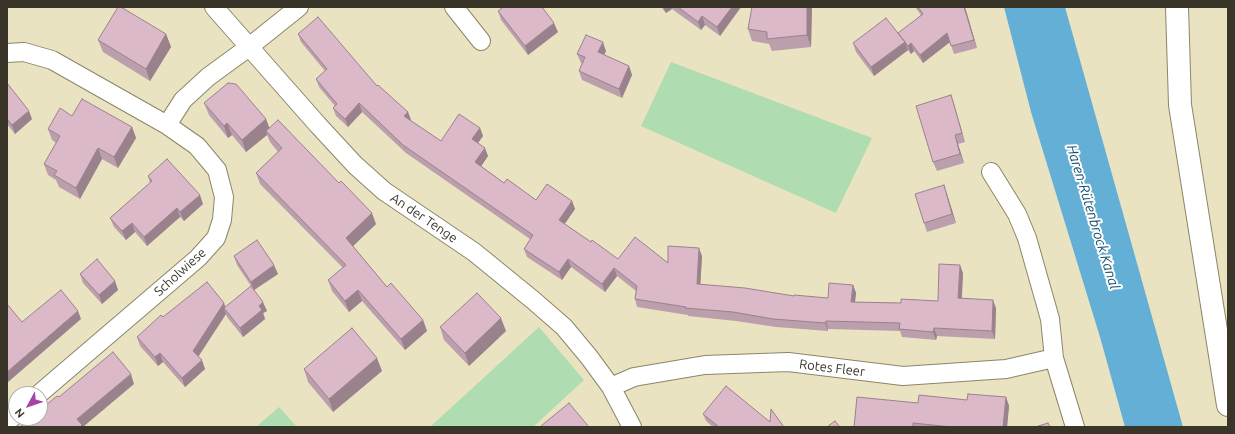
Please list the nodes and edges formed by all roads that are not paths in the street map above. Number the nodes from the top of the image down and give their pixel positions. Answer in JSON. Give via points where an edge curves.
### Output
{"nodes":[{"id":1,"x":214,"y":7,"type":"edge"},
{"id":2,"x":299,"y":7,"type":"edge"},
{"id":3,"x":454,"y":7,"type":"edge"},
{"id":4,"x":1177,"y":7,"type":"edge"},
{"id":5,"x":481,"y":41,"type":"dead end"},
{"id":6,"x":249,"y":47,"type":"junction"},
{"id":7,"x":7,"y":53,"type":"edge"},
{"id":8,"x":167,"y":125,"type":"junction"},
{"id":9,"x":991,"y":172,"type":"dead end"},
{"id":10,"x":1054,"y":358,"type":"junction"},
{"id":11,"x":48,"y":386,"type":"edge"},
{"id":12,"x":611,"y":387,"type":"junction"},
{"id":13,"x":1228,"y":405,"type":"edge"},
{"id":14,"x":632,"y":427,"type":"edge"},
{"id":15,"x":1075,"y":427,"type":"edge"}],
"edges":[{"from":1,"to":6,"type":"street","name":"An der Tenge"},
{"from":2,"to":6,"type":"street"},
{"from":3,"to":5,"type":"street"},
{"from":4,"to":13,"type":"main road","via":[[1180,104]]},
{"from":6,"to":8,"type":"street","via":[[208,77],[183,100]]},
{"from":6,"to":12,"type":"street","name":"An der Tenge","via":[[355,165],[384,191],[474,252],[533,300],[564,327]]},
{"from":7,"to":8,"type":"street","name":"Scholwiese","via":[[24,52],[52,60]]},
{"from":8,"to":11,"type":"street","name":"Scholwiese","via":[[197,146],[217,170],[224,198],[222,220],[216,238],[198,258]]},
{"from":9,"to":10,"type":"street","via":[[1017,214],[1027,238],[1050,319]]},
{"from":10,"to":12,"type":"street","name":"Rotes Fleer","via":[[1006,369],[903,376],[788,362],[705,365],[634,377]]},
{"from":10,"to":15,"type":"street"},
{"from":12,"to":14,"type":"street","name":"An der Tenge"}]}
